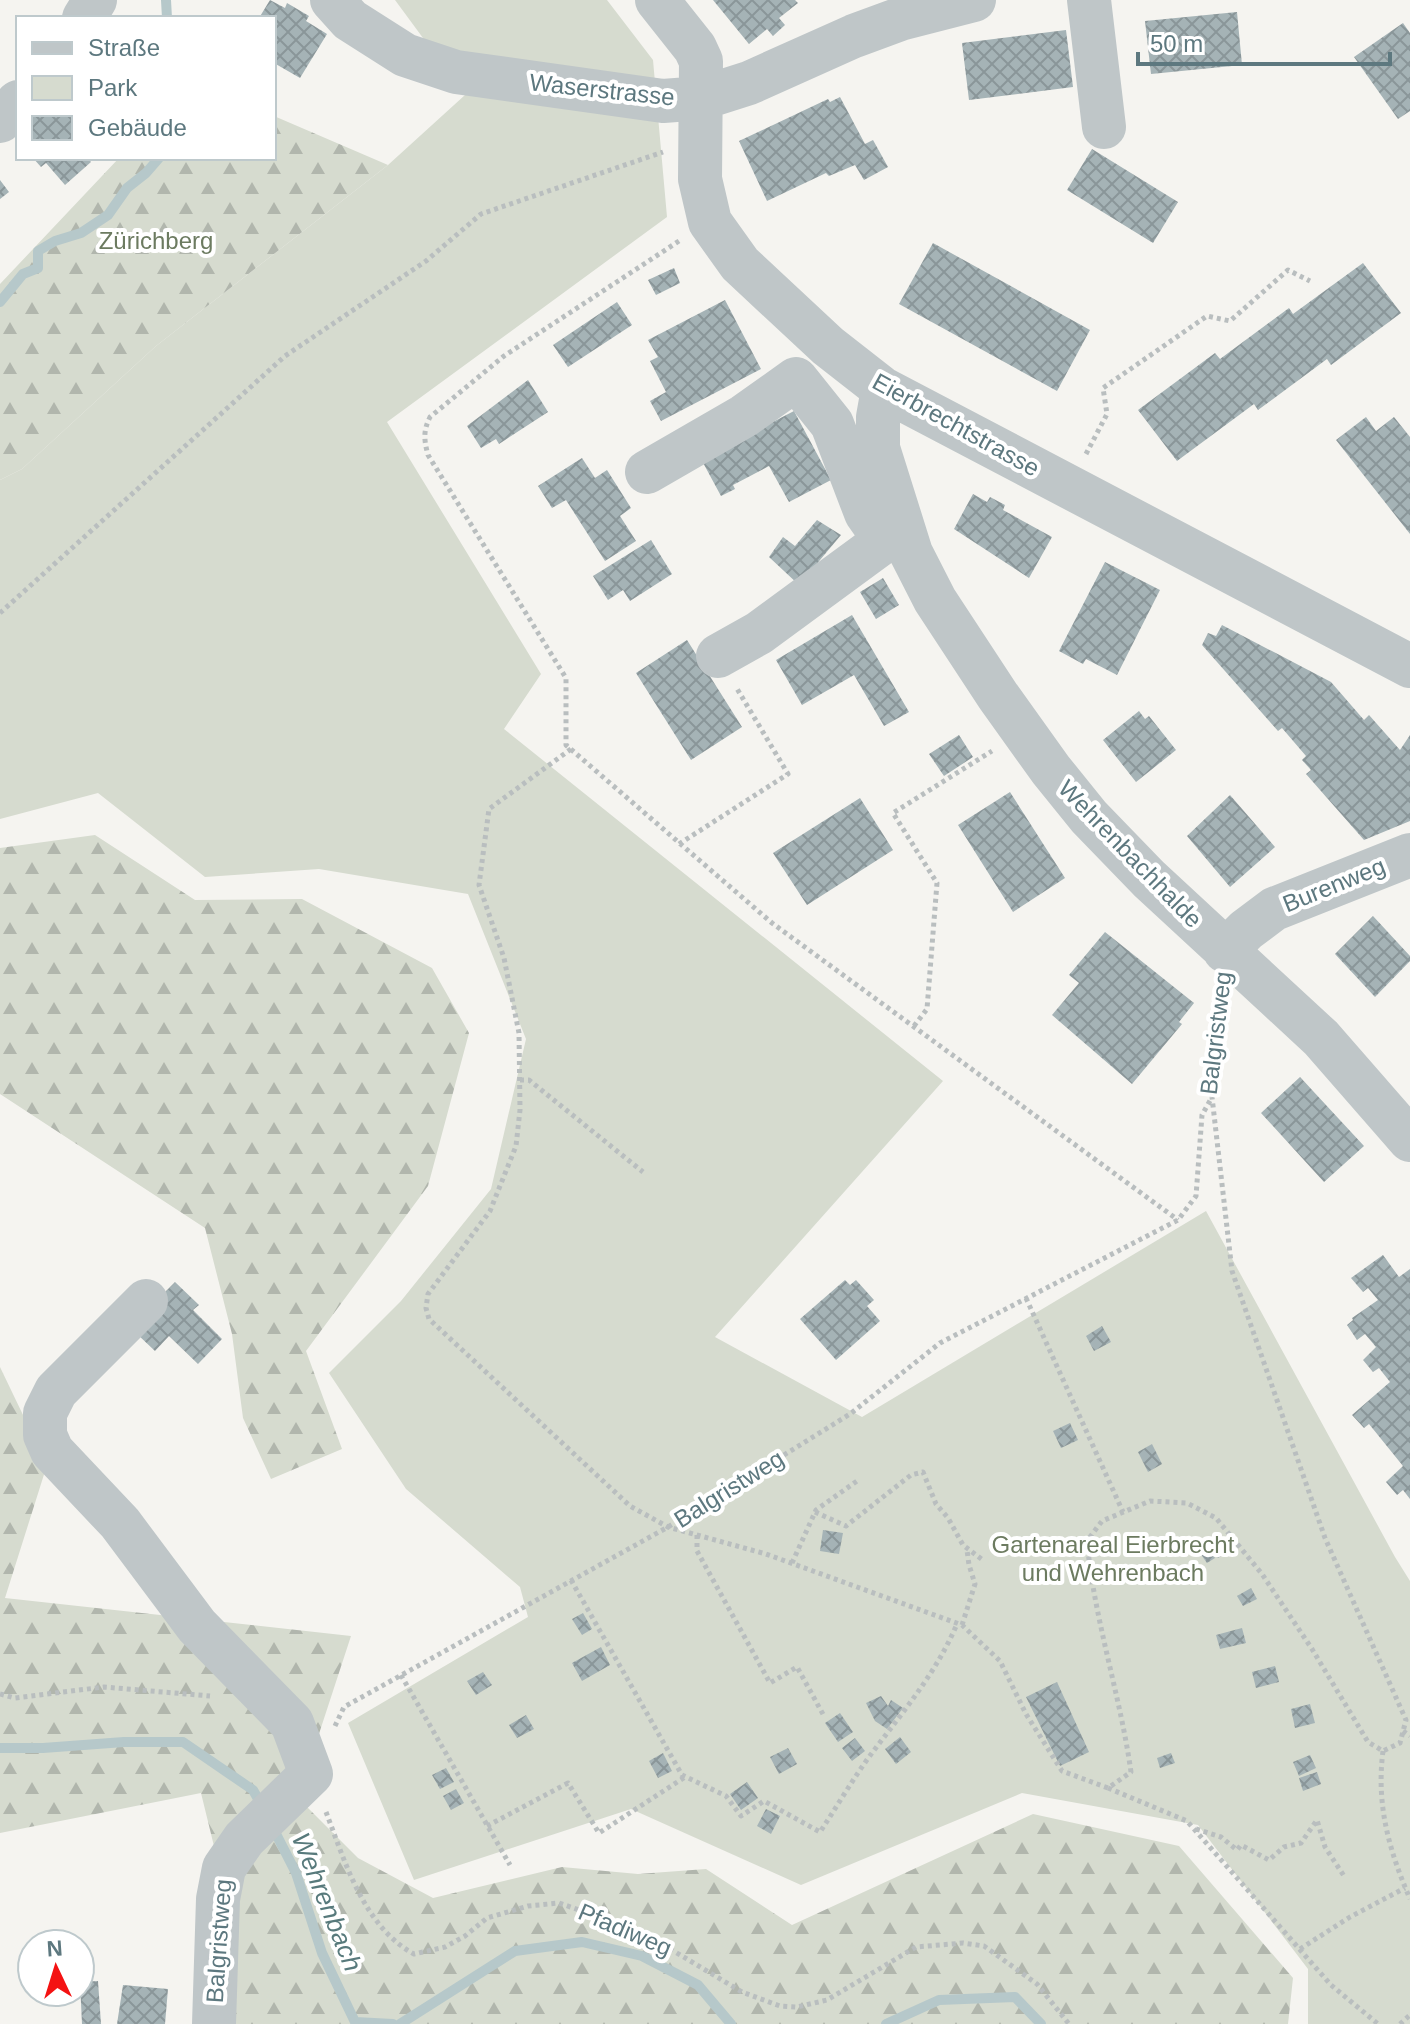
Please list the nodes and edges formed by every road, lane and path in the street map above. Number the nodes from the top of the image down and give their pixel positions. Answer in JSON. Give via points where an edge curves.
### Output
{"nodes":[{"id":1,"x":332,"y":0,"type":"edge"},
{"id":2,"x":657,"y":0,"type":"edge"},
{"id":3,"x":974,"y":0,"type":"edge"},
{"id":4,"x":1089,"y":0,"type":"edge"},
{"id":5,"x":16,"y":104,"type":"edge"},
{"id":6,"x":702,"y":118,"type":"junction"},
{"id":7,"x":0,"y":121,"type":"edge"},
{"id":8,"x":1104,"y":127,"type":"dead end"},
{"id":9,"x":710,"y":222,"type":"junction"},
{"id":10,"x":1310,"y":281,"type":"dead end"},
{"id":11,"x":883,"y":389,"type":"junction"},
{"id":12,"x":647,"y":472,"type":"dead end"},
{"id":13,"x":1069,"y":487,"type":"junction"},
{"id":14,"x":894,"y":534,"type":"junction"},
{"id":15,"x":0,"y":613,"type":"edge"},
{"id":16,"x":718,"y":656,"type":"joint"},
{"id":17,"x":1410,"y":666,"type":"edge"},
{"id":18,"x":1024,"y":731,"type":"junction"},
{"id":19,"x":571,"y":749,"type":"junction"},
{"id":20,"x":679,"y":844,"type":"junction"},
{"id":21,"x":1410,"y":855,"type":"edge"},
{"id":22,"x":1225,"y":951,"type":"junction"},
{"id":23,"x":914,"y":1026,"type":"junction"},
{"id":24,"x":520,"y":1080,"type":"junction"},
{"id":25,"x":1212,"y":1097,"type":"junction"},
{"id":26,"x":1410,"y":1140,"type":"edge"},
{"id":27,"x":643,"y":1172,"type":"dead end"},
{"id":28,"x":1178,"y":1220,"type":"junction"},
{"id":29,"x":1026,"y":1298,"type":"junction"},
{"id":30,"x":146,"y":1301,"type":"dead end"},
{"id":31,"x":857,"y":1481,"type":"dead end"},
{"id":32,"x":815,"y":1512,"type":"junction"},
{"id":33,"x":1123,"y":1512,"type":"junction"},
{"id":34,"x":668,"y":1527,"type":"junction"},
{"id":35,"x":697,"y":1535,"type":"junction"},
{"id":36,"x":967,"y":1549,"type":"junction"},
{"id":37,"x":984,"y":1561,"type":"dead end"},
{"id":38,"x":792,"y":1563,"type":"junction"},
{"id":39,"x":571,"y":1580,"type":"junction"},
{"id":40,"x":960,"y":1625,"type":"junction"},
{"id":41,"x":401,"y":1675,"type":"junction"},
{"id":42,"x":0,"y":1694,"type":"edge"},
{"id":43,"x":225,"y":1697,"type":"dead end"},
{"id":44,"x":824,"y":1716,"type":"dead end"},
{"id":45,"x":1403,"y":1731,"type":"junction"},
{"id":46,"x":1410,"y":1736,"type":"edge"},
{"id":47,"x":1383,"y":1751,"type":"junction"},
{"id":48,"x":685,"y":1777,"type":"junction"},
{"id":49,"x":303,"y":1783,"type":"junction"},
{"id":50,"x":1108,"y":1788,"type":"junction"},
{"id":51,"x":487,"y":1826,"type":"junction"},
{"id":52,"x":1195,"y":1829,"type":"junction"},
{"id":53,"x":510,"y":1865,"type":"dead end"},
{"id":54,"x":1344,"y":1876,"type":"dead end"},
{"id":55,"x":1405,"y":1888,"type":"junction"},
{"id":56,"x":1410,"y":1899,"type":"edge"},
{"id":57,"x":1300,"y":1949,"type":"junction"},
{"id":58,"x":1410,"y":2015,"type":"edge"},
{"id":59,"x":214,"y":2024,"type":"edge"},
{"id":60,"x":1069,"y":2024,"type":"edge"},
{"id":61,"x":1378,"y":2024,"type":"edge"},
{"id":62,"x":1400,"y":2024,"type":"edge"}],
"edges":[{"from":1,"to":6,"type":"street","name":"Waserstrasse","via":[[350,20],[405,55],[456,72],[663,101]]},
{"from":2,"to":6,"type":"street","name":"Eierbrechtstrasse","via":[[701,61]]},
{"from":3,"to":6,"type":"street","name":"Waserstrasse","via":[[854,36],[749,83]]},
{"from":4,"to":8,"type":"street"},
{"from":5,"to":7,"type":"street"},
{"from":6,"to":9,"type":"street","name":"Eierbrechtstrasse","via":[[700,179]]},
{"from":6,"to":15,"type":"path","via":[[481,214],[426,261],[285,356]]},
{"from":9,"to":11,"type":"street","name":"Eierbrechtstrasse","via":[[740,264]]},
{"from":9,"to":19,"type":"path","via":[[504,356],[430,417],[425,427],[428,455],[566,678],[566,745]]},
{"from":10,"to":13,"type":"path","via":[[1288,270],[1230,321],[1207,316],[1103,388],[1107,414]]},
{"from":11,"to":13,"type":"street","name":"Eierbrechtstrasse"},
{"from":11,"to":14,"type":"street","name":"Wehrenbachhalde","via":[[878,448]]},
{"from":12,"to":14,"type":"street","via":[[796,379],[832,424],[866,513]]},
{"from":13,"to":17,"type":"street","name":"Eierbrechtstrasse"},
{"from":14,"to":16,"type":"street","via":[[759,633]]},
{"from":14,"to":18,"type":"street","name":"Wehrenbachhalde","via":[[911,553],[963,646]]},
{"from":16,"to":20,"type":"path","via":[[788,774]]},
{"from":18,"to":22,"type":"street","name":"Wehrenbachhalde","via":[[1089,817]]},
{"from":18,"to":23,"type":"path","via":[[893,813],[937,883],[927,1009]]},
{"from":19,"to":20,"type":"path"},
{"from":19,"to":24,"type":"path","via":[[489,809],[482,853],[479,885],[507,973],[519,1033]]},
{"from":20,"to":23,"type":"path","via":[[772,923]]},
{"from":21,"to":22,"type":"street","name":"Burenweg","via":[[1274,909]]},
{"from":22,"to":25,"type":"path","name":"Balgristweg"},
{"from":22,"to":26,"type":"street","name":"Wehrenbachhalde","via":[[1321,1038]]},
{"from":23,"to":28,"type":"path"},
{"from":24,"to":27,"type":"path","via":[[529,1080]]},
{"from":24,"to":34,"type":"path","via":[[516,1146],[490,1211],[428,1294],[429,1319],[630,1506]]},
{"from":25,"to":28,"type":"path","name":"Balgristweg","via":[[1202,1115],[1196,1196]]},
{"from":25,"to":45,"type":"path","via":[[1232,1271],[1325,1538],[1406,1720]]},
{"from":28,"to":29,"type":"path","name":"Balgristweg"},
{"from":29,"to":33,"type":"path"},
{"from":29,"to":34,"type":"path","name":"Balgristweg","via":[[940,1343],[850,1414]]},
{"from":30,"to":49,"type":"street","via":[[56,1391],[45,1413],[45,1435],[52,1451],[120,1523],[197,1626],[292,1723]]},
{"from":31,"to":32,"type":"path"},
{"from":32,"to":36,"type":"path","via":[[846,1526],[911,1475],[923,1472],[936,1504]]},
{"from":32,"to":38,"type":"path"},
{"from":33,"to":47,"type":"path","via":[[1150,1501],[1187,1503],[1216,1518],[1262,1574],[1368,1742]]},
{"from":33,"to":50,"type":"path","via":[[1102,1521],[1087,1541],[1131,1772]]},
{"from":34,"to":35,"type":"path"},
{"from":34,"to":39,"type":"path","name":"Balgristweg"},
{"from":35,"to":38,"type":"path"},
{"from":35,"to":44,"type":"path","via":[[697,1551],[770,1683],[797,1667]]},
{"from":36,"to":37,"type":"path"},
{"from":36,"to":40,"type":"path","via":[[975,1584]]},
{"from":38,"to":40,"type":"path"},
{"from":39,"to":41,"type":"path","name":"Balgristweg"},
{"from":39,"to":48,"type":"path"},
{"from":40,"to":48,"type":"path","via":[[912,1704],[874,1750],[820,1832],[764,1801],[741,1816],[726,1796]]},
{"from":40,"to":50,"type":"path","via":[[1000,1661],[1062,1771]]},
{"from":41,"to":49,"type":"path","name":"Balgristweg","via":[[344,1707]]},
{"from":41,"to":51,"type":"path"},
{"from":42,"to":43,"type":"path","via":[[15,1698],[104,1687]]},
{"from":45,"to":46,"type":"path"},
{"from":45,"to":47,"type":"path","via":[[1400,1743]]},
{"from":47,"to":55,"type":"path","via":[[1382,1818]]},
{"from":48,"to":51,"type":"path","via":[[599,1833],[568,1783]]},
{"from":49,"to":59,"type":"street","name":"Balgristweg","via":[[244,1839],[224,1868],[218,1899]]},
{"from":49,"to":60,"type":"path","name":"Pfadiweg","via":[[364,1904],[414,1954],[445,1947],[487,1918],[559,1903],[642,1932],[742,1992],[797,2007],[827,2000],[916,1947],[963,1943],[984,1946],[1037,1984]]},
{"from":50,"to":52,"type":"path"},
{"from":51,"to":53,"type":"path"},
{"from":52,"to":54,"type":"path","via":[[1269,1860],[1284,1847],[1301,1843],[1317,1820],[1325,1847]]},
{"from":52,"to":57,"type":"path"},
{"from":55,"to":56,"type":"path"},
{"from":55,"to":57,"type":"path"},
{"from":57,"to":61,"type":"path","via":[[1331,1985]]},
{"from":58,"to":62,"type":"path"}]}
